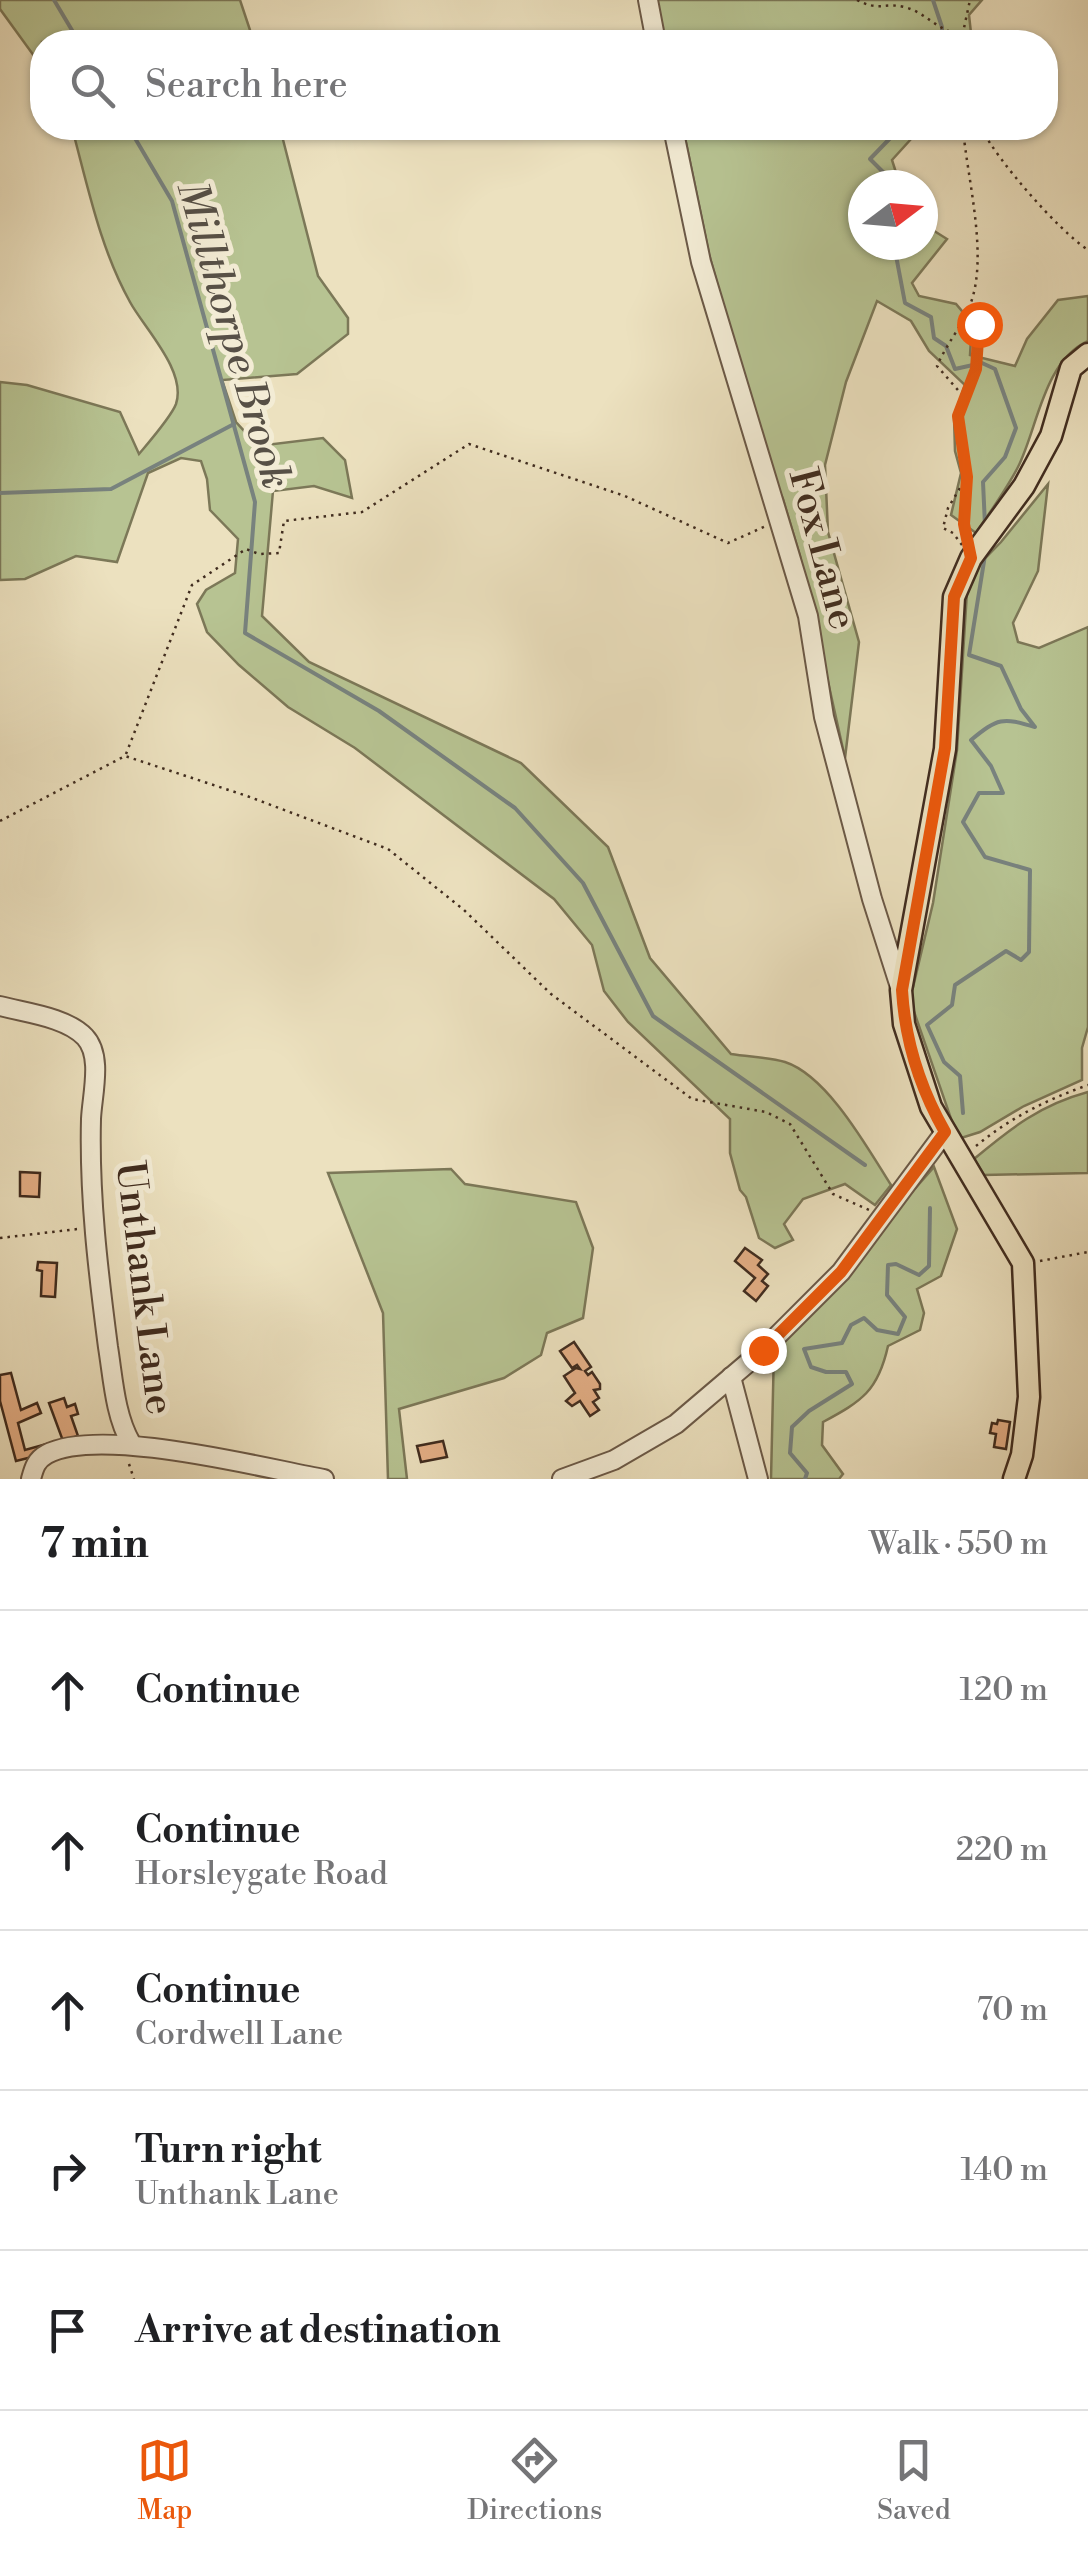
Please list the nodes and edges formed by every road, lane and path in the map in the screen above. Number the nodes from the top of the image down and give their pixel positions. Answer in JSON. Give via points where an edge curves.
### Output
{"nodes":[{"id":1,"x":648,"y":0,"type":"edge"},
{"id":2,"x":858,"y":0,"type":"edge"},
{"id":3,"x":970,"y":0,"type":"edge"},
{"id":4,"x":900,"y":3,"type":"edge"},
{"id":5,"x":654,"y":30,"type":"edge"},
{"id":6,"x":942,"y":30,"type":"edge"},
{"id":7,"x":963,"y":30,"type":"edge"},
{"id":8,"x":676,"y":140,"type":"edge"},
{"id":9,"x":964,"y":140,"type":"edge"},
{"id":10,"x":989,"y":140,"type":"edge"},
{"id":11,"x":1088,"y":250,"type":"edge"},
{"id":12,"x":971,"y":304,"type":"junction"},
{"id":13,"x":1088,"y":354,"type":"edge"},
{"id":14,"x":964,"y":397,"type":"junction"},
{"id":15,"x":967,"y":477,"type":"junction"},
{"id":16,"x":772,"y":516,"type":"dead end"},
{"id":17,"x":971,"y":558,"type":"junction"},
{"id":18,"x":125,"y":756,"type":"junction"},
{"id":19,"x":0,"y":822,"type":"edge"},
{"id":20,"x":910,"y":940,"type":"junction"},
{"id":21,"x":886,"y":942,"type":"junction"},
{"id":22,"x":902,"y":990,"type":"junction"},
{"id":23,"x":0,"y":1006,"type":"edge"},
{"id":24,"x":1088,"y":1085,"type":"edge"},
{"id":25,"x":945,"y":1132,"type":"junction"},
{"id":26,"x":961,"y":1158,"type":"junction"},
{"id":27,"x":883,"y":1216,"type":"junction"},
{"id":28,"x":92,"y":1227,"type":"junction"},
{"id":29,"x":0,"y":1238,"type":"edge"},
{"id":30,"x":1088,"y":1252,"type":"edge"},
{"id":31,"x":1031,"y":1262,"type":"dead end"},
{"id":32,"x":732,"y":1377,"type":"junction"},
{"id":33,"x":131,"y":1443,"type":"junction"},
{"id":34,"x":31,"y":1479,"type":"edge"},
{"id":35,"x":324,"y":1479,"type":"edge"},
{"id":36,"x":562,"y":1479,"type":"edge"},
{"id":37,"x":758,"y":1479,"type":"edge"},
{"id":38,"x":1014,"y":1479,"type":"edge"}],
"edges":[{"from":1,"to":5,"type":"street"},
{"from":2,"to":4,"type":"path","via":[[873,8]]},
{"from":3,"to":7,"type":"path"},
{"from":4,"to":6,"type":"path"},
{"from":8,"to":21,"type":"street","name":"Fox Lane","via":[[701,262],[808,616],[824,716]]},
{"from":9,"to":12,"type":"path","via":[[976,241]]},
{"from":10,"to":11,"type":"path"},
{"from":12,"to":14,"type":"path","via":[[979,324],[978,355]]},
{"from":12,"to":14,"type":"path","via":[[936,366]]},
{"from":13,"to":17,"type":"main road","via":[[1071,368],[1051,436],[1024,486]]},
{"from":14,"to":15,"type":"path","via":[[958,416]]},
{"from":15,"to":17,"type":"path","via":[[964,524]]},
{"from":15,"to":17,"type":"path","via":[[943,528]]},
{"from":16,"to":18,"type":"path","via":[[766,527],[728,542],[625,496],[469,444],[362,512],[284,521],[278,553],[246,549],[192,585]]},
{"from":17,"to":20,"type":"main road","via":[[954,597],[945,748]]},
{"from":18,"to":19,"type":"path"},
{"from":18,"to":27,"type":"path","via":[[388,849],[551,994],[675,1087],[692,1099],[766,1112],[790,1124],[833,1194]]},
{"from":20,"to":21,"type":"street"},
{"from":20,"to":22,"type":"main road"},
{"from":21,"to":22,"type":"street","name":"Fox Lane"},
{"from":22,"to":25,"type":"main road","via":[[916,1068]]},
{"from":23,"to":28,"type":"street","name":"Unthank Lane","via":[[70,1026],[88,1039],[95,1062]]},
{"from":24,"to":26,"type":"path","via":[[1004,1122]]},
{"from":25,"to":26,"type":"main road"},
{"from":25,"to":27,"type":"street"},
{"from":26,"to":38,"type":"main road","via":[[1024,1270],[1029,1397]]},
{"from":27,"to":32,"type":"street","via":[[841,1272]]},
{"from":28,"to":29,"type":"path"},
{"from":28,"to":33,"type":"street","name":"Unthank Lane","via":[[114,1388]]},
{"from":30,"to":31,"type":"path"},
{"from":32,"to":36,"type":"street","via":[[676,1424],[614,1460]]},
{"from":32,"to":37,"type":"street"},
{"from":33,"to":34,"type":"street","via":[[63,1448],[35,1464]]},
{"from":33,"to":35,"type":"street","name":"Unthank Lane"}]}
